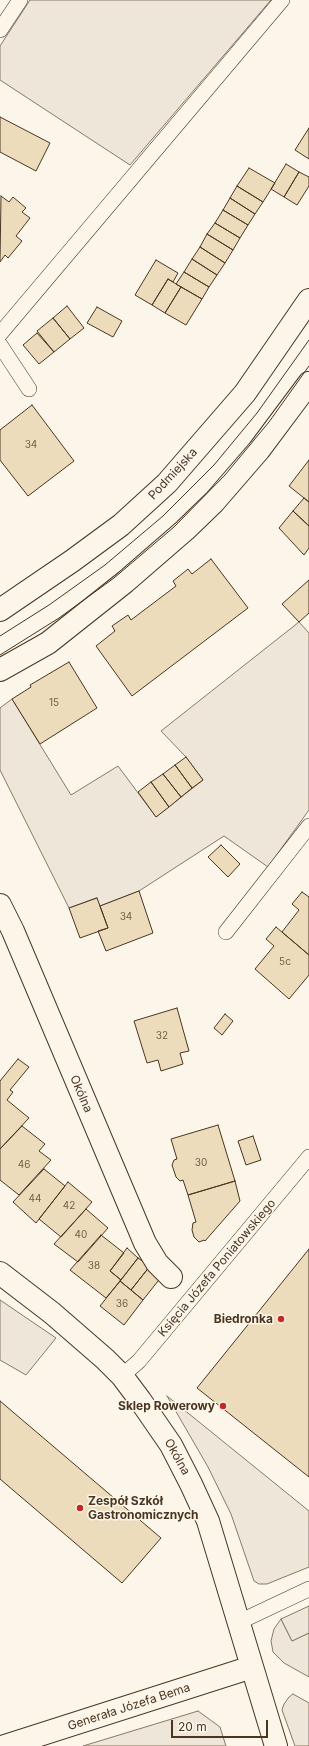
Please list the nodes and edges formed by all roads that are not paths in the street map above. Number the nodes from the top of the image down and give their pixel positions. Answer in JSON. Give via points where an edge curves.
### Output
{"nodes":[{"id":1,"x":20,"y":0,"type":"edge"},
{"id":2,"x":282,"y":0,"type":"edge"},
{"id":3,"x":0,"y":30,"type":"edge"},
{"id":4,"x":309,"y":300,"type":"edge"},
{"id":5,"x":0,"y":334,"type":"edge"},
{"id":6,"x":0,"y":345,"type":"edge"},
{"id":7,"x":309,"y":383,"type":"edge"},
{"id":8,"x":29,"y":388,"type":"dead end"},
{"id":9,"x":0,"y":610,"type":"edge"},
{"id":10,"x":0,"y":670,"type":"edge"},
{"id":11,"x":309,"y":826,"type":"edge"},
{"id":12,"x":0,"y":905,"type":"edge"},
{"id":13,"x":226,"y":932,"type":"dead end"},
{"id":14,"x":309,"y":1157,"type":"edge"},
{"id":15,"x":0,"y":1273,"type":"edge"},
{"id":16,"x":171,"y":1277,"type":"dead end"},
{"id":17,"x":122,"y":1376,"type":"junction"},
{"id":18,"x":309,"y":1590,"type":"edge"},
{"id":19,"x":238,"y":1622,"type":"junction"},
{"id":20,"x":252,"y":1668,"type":"junction"},
{"id":21,"x":5,"y":1746,"type":"edge"},
{"id":22,"x":276,"y":1746,"type":"edge"}],
"edges":[{"from":1,"to":3,"type":"lane"},
{"from":2,"to":5,"type":"lane"},
{"from":4,"to":9,"type":"street","name":"Podmiejska","via":[[245,393],[167,483],[121,525]]},
{"from":6,"to":8,"type":"lane"},
{"from":7,"to":10,"type":"street","via":[[247,465],[185,530],[48,643]]},
{"from":11,"to":13,"type":"lane"},
{"from":12,"to":16,"type":"street","name":"Okólna","via":[[145,1243],[157,1263]]},
{"from":14,"to":17,"type":"lane","name":"Księcia Józefa Poniatowskiego","via":[[140,1361]]},
{"from":15,"to":17,"type":"street","name":"Okólna","via":[[87,1342]]},
{"from":17,"to":19,"type":"street","name":"Okólna","via":[[161,1430],[195,1491],[216,1545]]},
{"from":18,"to":19,"type":"lane"},
{"from":19,"to":20,"type":"street","name":"Okólna"},
{"from":20,"to":21,"type":"street","name":"Generała Józefa Bema"},
{"from":20,"to":22,"type":"street","name":"Okólna"}]}
